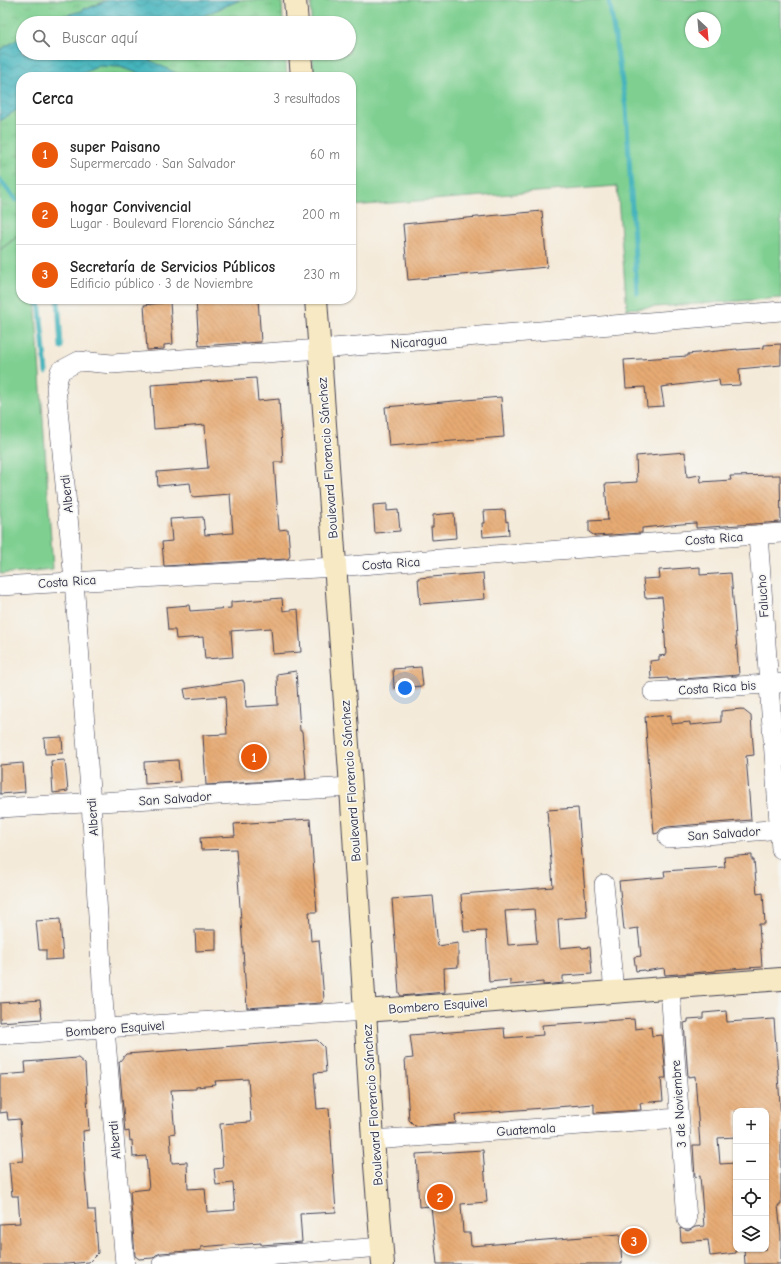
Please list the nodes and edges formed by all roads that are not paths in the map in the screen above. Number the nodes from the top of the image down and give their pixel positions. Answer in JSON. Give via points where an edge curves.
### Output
{"nodes":[{"id":1,"x":295,"y":0,"type":"edge"},
{"id":2,"x":296,"y":16,"type":"edge"},
{"id":3,"x":301,"y":60,"type":"edge"},
{"id":4,"x":302,"y":72,"type":"edge"},
{"id":5,"x":316,"y":304,"type":"edge"},
{"id":6,"x":781,"y":311,"type":"edge"},
{"id":7,"x":320,"y":349,"type":"junction"},
{"id":8,"x":60,"y":371,"type":"joint"},
{"id":9,"x":781,"y":533,"type":"edge"},
{"id":10,"x":758,"y":535,"type":"junction"},
{"id":11,"x":335,"y":567,"type":"junction"},
{"id":12,"x":74,"y":581,"type":"junction"},
{"id":13,"x":0,"y":586,"type":"edge"},
{"id":14,"x":775,"y":683,"type":"edge"},
{"id":15,"x":653,"y":692,"type":"dead end"},
{"id":16,"x":351,"y":787,"type":"junction"},
{"id":17,"x":91,"y":803,"type":"junction"},
{"id":18,"x":0,"y":808,"type":"edge"},
{"id":19,"x":780,"y":829,"type":"edge"},
{"id":20,"x":668,"y":838,"type":"dead end"},
{"id":21,"x":781,"y":849,"type":"edge"},
{"id":22,"x":604,"y":884,"type":"dead end"},
{"id":23,"x":781,"y":979,"type":"edge"},
{"id":24,"x":670,"y":988,"type":"junction"},
{"id":25,"x":614,"y":992,"type":"junction"},
{"id":26,"x":365,"y":1011,"type":"junction"},
{"id":27,"x":105,"y":1029,"type":"junction"},
{"id":28,"x":0,"y":1036,"type":"edge"},
{"id":29,"x":679,"y":1118,"type":"junction"},
{"id":30,"x":373,"y":1140,"type":"junction"},
{"id":31,"x":687,"y":1220,"type":"dead end"},
{"id":32,"x":383,"y":1256,"type":"edge"},
{"id":33,"x":125,"y":1264,"type":"edge"},
{"id":34,"x":162,"y":1264,"type":"edge"}],
"edges":[{"from":1,"to":2,"type":"main road"},
{"from":3,"to":4,"type":"main road"},
{"from":5,"to":7,"type":"main road","name":"Boulevard Florencio Sánchez"},
{"from":6,"to":7,"type":"street","name":"Nicaragua"},
{"from":7,"to":8,"type":"street","name":"Nicaragua","via":[[112,364],[79,361]]},
{"from":7,"to":11,"type":"main road","name":"Boulevard Florencio Sánchez"},
{"from":8,"to":12,"type":"street","name":"Alberdi","via":[[56,387]]},
{"from":9,"to":10,"type":"street","name":"Costa Rica"},
{"from":10,"to":11,"type":"street","name":"Costa Rica"},
{"from":10,"to":14,"type":"street","name":"Falucho"},
{"from":11,"to":12,"type":"street","name":"Costa Rica"},
{"from":11,"to":16,"type":"main road","name":"Boulevard Florencio Sánchez"},
{"from":12,"to":13,"type":"street","name":"Costa Rica"},
{"from":12,"to":17,"type":"street","name":"Alberdi"},
{"from":14,"to":15,"type":"street","name":"Costa Rica bis"},
{"from":14,"to":19,"type":"street","name":"Falucho"},
{"from":16,"to":17,"type":"street","name":"San Salvador"},
{"from":16,"to":26,"type":"main road","name":"Boulevard Florencio Sánchez"},
{"from":17,"to":18,"type":"street","name":"San Salvador"},
{"from":17,"to":27,"type":"street","name":"Alberdi"},
{"from":19,"to":20,"type":"street","name":"San Salvador"},
{"from":19,"to":21,"type":"street","name":"Falucho"},
{"from":22,"to":25,"type":"street"},
{"from":23,"to":24,"type":"main road","name":"Bombero Esquivel"},
{"from":24,"to":25,"type":"main road","name":"Bombero Esquivel"},
{"from":24,"to":29,"type":"street","name":"3 de Noviembre"},
{"from":25,"to":26,"type":"main road","name":"Bombero Esquivel"},
{"from":26,"to":27,"type":"street","name":"Bombero Esquivel"},
{"from":26,"to":30,"type":"main road","name":"Boulevard Florencio Sánchez"},
{"from":27,"to":28,"type":"street","name":"Bombero Esquivel"},
{"from":27,"to":33,"type":"street","name":"Alberdi"},
{"from":29,"to":30,"type":"street","name":"Guatemala"},
{"from":29,"to":31,"type":"street","name":"3 de Noviembre"},
{"from":30,"to":32,"type":"main road","name":"Boulevard Florencio Sánchez"},
{"from":32,"to":34,"type":"street"}]}
